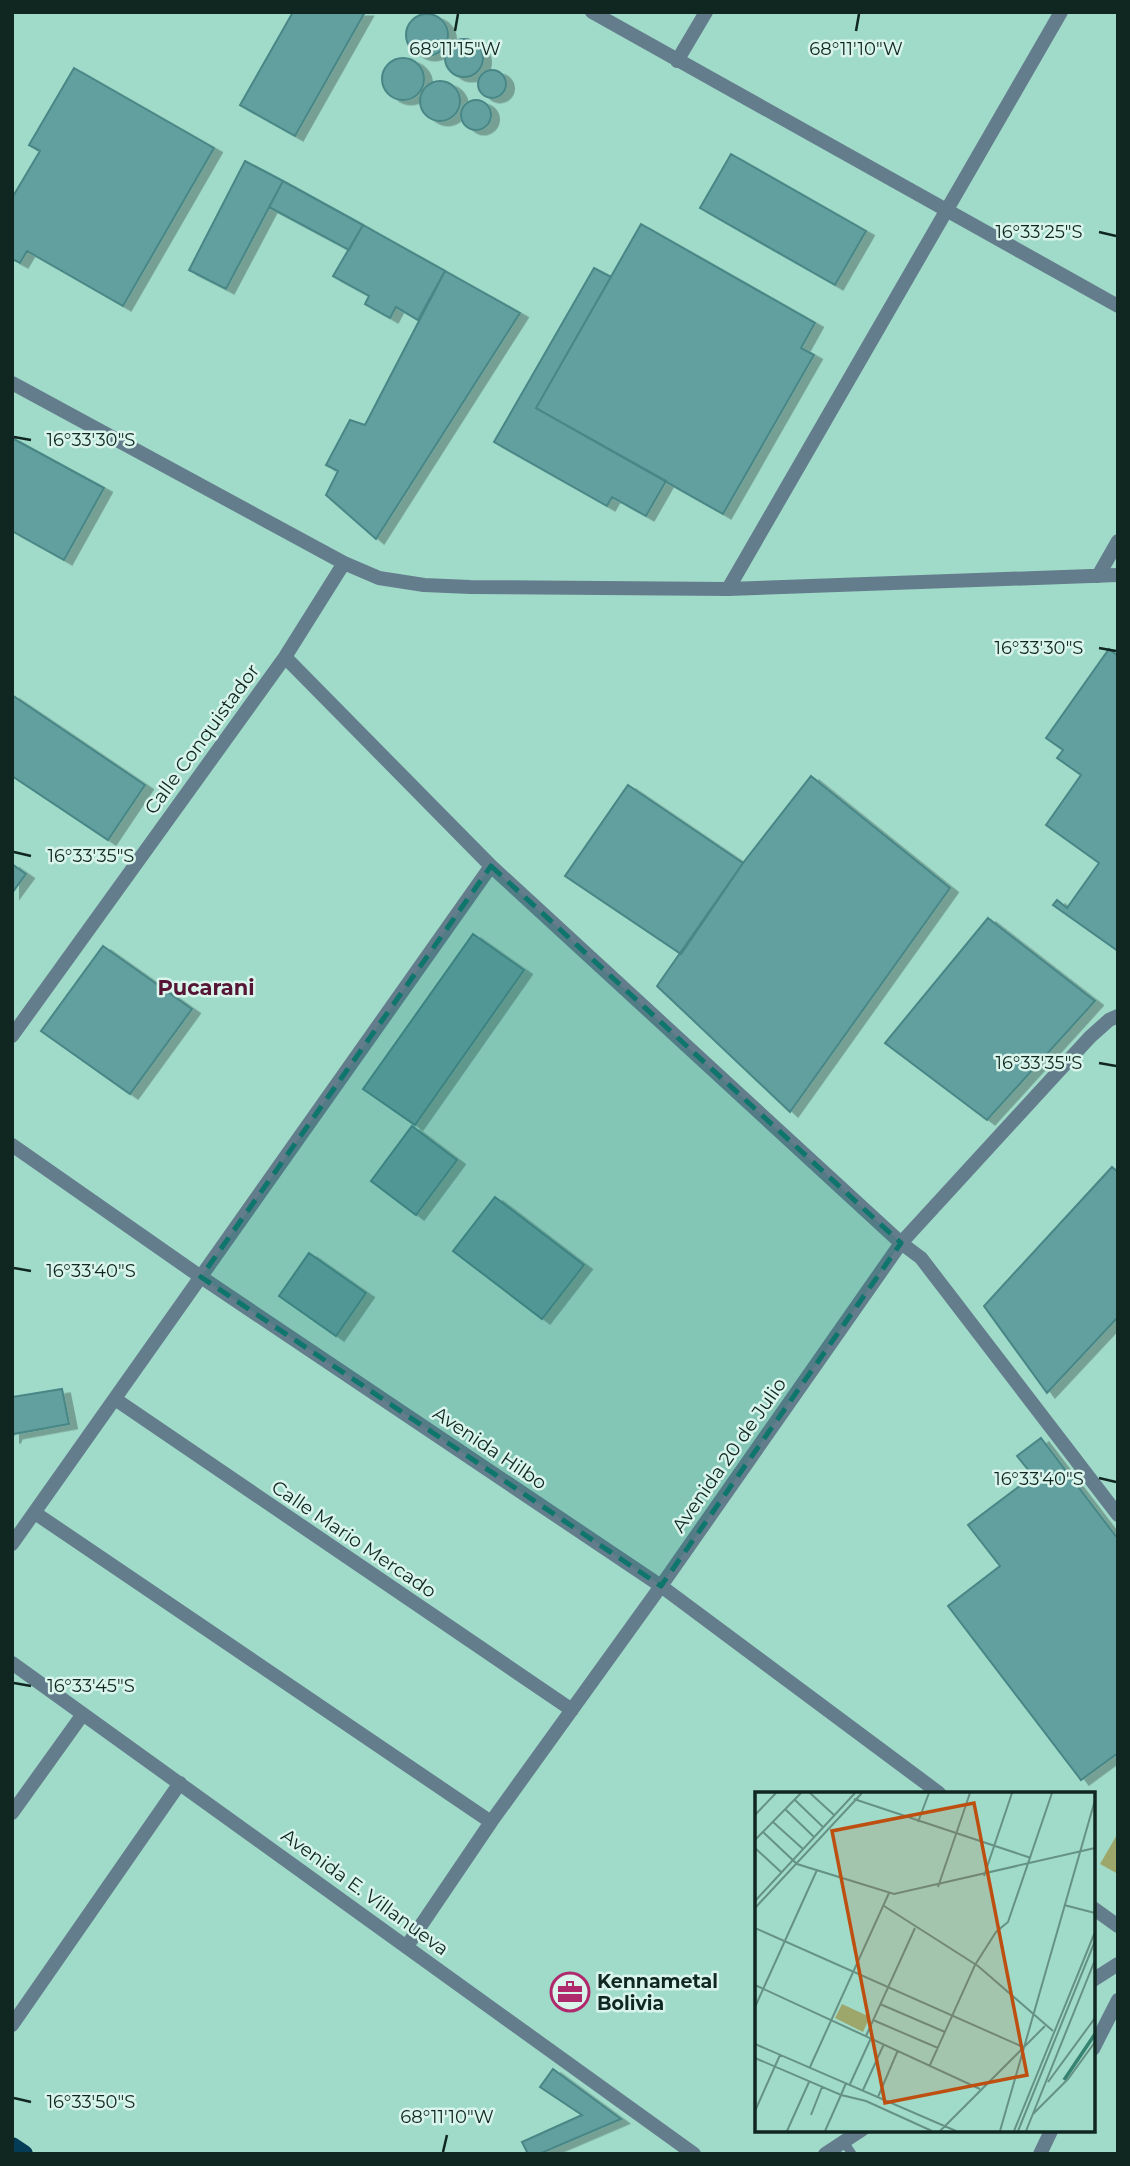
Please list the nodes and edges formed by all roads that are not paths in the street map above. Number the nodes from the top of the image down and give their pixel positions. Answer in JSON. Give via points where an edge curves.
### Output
{"nodes":[{"id":1,"x":592,"y":12,"type":"edge"},
{"id":2,"x":706,"y":12,"type":"edge"},
{"id":3,"x":1061,"y":12,"type":"edge"},
{"id":4,"x":677,"y":61,"type":"junction"},
{"id":5,"x":948,"y":211,"type":"junction"},
{"id":6,"x":1118,"y":306,"type":"edge"},
{"id":7,"x":12,"y":383,"type":"edge"},
{"id":8,"x":1118,"y":541,"type":"edge"},
{"id":9,"x":344,"y":563,"type":"junction"},
{"id":10,"x":1118,"y":575,"type":"edge"},
{"id":11,"x":1098,"y":576,"type":"junction"},
{"id":12,"x":728,"y":589,"type":"junction"},
{"id":13,"x":285,"y":657,"type":"junction"},
{"id":14,"x":491,"y":866,"type":"junction"},
{"id":15,"x":1118,"y":1016,"type":"edge"},
{"id":16,"x":12,"y":1036,"type":"edge"},
{"id":17,"x":12,"y":1145,"type":"edge"},
{"id":18,"x":901,"y":1242,"type":"junction"},
{"id":19,"x":201,"y":1277,"type":"junction"},
{"id":20,"x":115,"y":1399,"type":"junction"},
{"id":21,"x":34,"y":1513,"type":"junction"},
{"id":22,"x":1118,"y":1516,"type":"edge"},
{"id":23,"x":12,"y":1544,"type":"edge"},
{"id":24,"x":661,"y":1586,"type":"junction"},
{"id":25,"x":12,"y":1663,"type":"edge"},
{"id":26,"x":572,"y":1710,"type":"junction"},
{"id":27,"x":83,"y":1714,"type":"junction"},
{"id":28,"x":180,"y":1783,"type":"junction"},
{"id":29,"x":938,"y":1792,"type":"edge"},
{"id":30,"x":12,"y":1813,"type":"edge"},
{"id":31,"x":491,"y":1822,"type":"junction"},
{"id":32,"x":1095,"y":1909,"type":"edge"},
{"id":33,"x":1118,"y":1926,"type":"edge"},
{"id":34,"x":407,"y":1946,"type":"junction"},
{"id":35,"x":1118,"y":1964,"type":"edge"},
{"id":36,"x":1095,"y":1979,"type":"edge"},
{"id":37,"x":1118,"y":2000,"type":"edge"},
{"id":38,"x":12,"y":2025,"type":"edge"},
{"id":39,"x":1095,"y":2045,"type":"edge"},
{"id":40,"x":861,"y":2131,"type":"edge"},
{"id":41,"x":1051,"y":2131,"type":"edge"},
{"id":42,"x":12,"y":2146,"type":"edge"},
{"id":43,"x":848,"y":2148,"type":"edge"},
{"id":44,"x":24,"y":2154,"type":"edge"},
{"id":45,"x":694,"y":2154,"type":"edge"},
{"id":46,"x":825,"y":2154,"type":"edge"},
{"id":47,"x":1040,"y":2154,"type":"edge"}],
"edges":[{"from":1,"to":4,"type":"street"},
{"from":2,"to":4,"type":"street"},
{"from":3,"to":5,"type":"street"},
{"from":4,"to":5,"type":"street"},
{"from":5,"to":6,"type":"street"},
{"from":5,"to":12,"type":"street"},
{"from":7,"to":9,"type":"street"},
{"from":8,"to":11,"type":"street"},
{"from":9,"to":12,"type":"street","via":[[379,578],[424,585]]},
{"from":9,"to":13,"type":"street","name":"Calle Conquistador"},
{"from":10,"to":11,"type":"street"},
{"from":11,"to":12,"type":"street"},
{"from":13,"to":14,"type":"street"},
{"from":13,"to":16,"type":"street","name":"Calle Conquistador"},
{"from":14,"to":18,"type":"street"},
{"from":14,"to":19,"type":"street"},
{"from":15,"to":18,"type":"street","name":"Avenida 20 de Julio","via":[[1090,1037]]},
{"from":17,"to":19,"type":"street","name":"Avenida Hilbo"},
{"from":18,"to":22,"type":"street","via":[[921,1258]]},
{"from":18,"to":24,"type":"street","name":"Avenida 20 de Julio"},
{"from":19,"to":20,"type":"street"},
{"from":19,"to":24,"type":"street","name":"Avenida Hilbo"},
{"from":20,"to":21,"type":"street"},
{"from":20,"to":26,"type":"street","name":"Calle Mario Mercado"},
{"from":21,"to":23,"type":"street"},
{"from":21,"to":31,"type":"street"},
{"from":24,"to":26,"type":"street","name":"Avenida 20 de Julio"},
{"from":24,"to":29,"type":"street","name":"Avenida Hilbo"},
{"from":25,"to":27,"type":"street","name":"Avenida E. Villanueva"},
{"from":26,"to":31,"type":"street","name":"Avenida 20 de Julio"},
{"from":27,"to":28,"type":"street","name":"Avenida E. Villanueva"},
{"from":27,"to":30,"type":"street"},
{"from":28,"to":34,"type":"street","name":"Avenida E. Villanueva"},
{"from":28,"to":38,"type":"street"},
{"from":31,"to":34,"type":"street","name":"Avenida 20 de Julio"},
{"from":32,"to":33,"type":"street"},
{"from":34,"to":45,"type":"street","name":"Avenida E. Villanueva"},
{"from":35,"to":36,"type":"street"},
{"from":37,"to":39,"type":"street"},
{"from":40,"to":43,"type":"street"},
{"from":41,"to":47,"type":"street"},
{"from":42,"to":44,"type":"main road"},
{"from":43,"to":46,"type":"street"}]}
